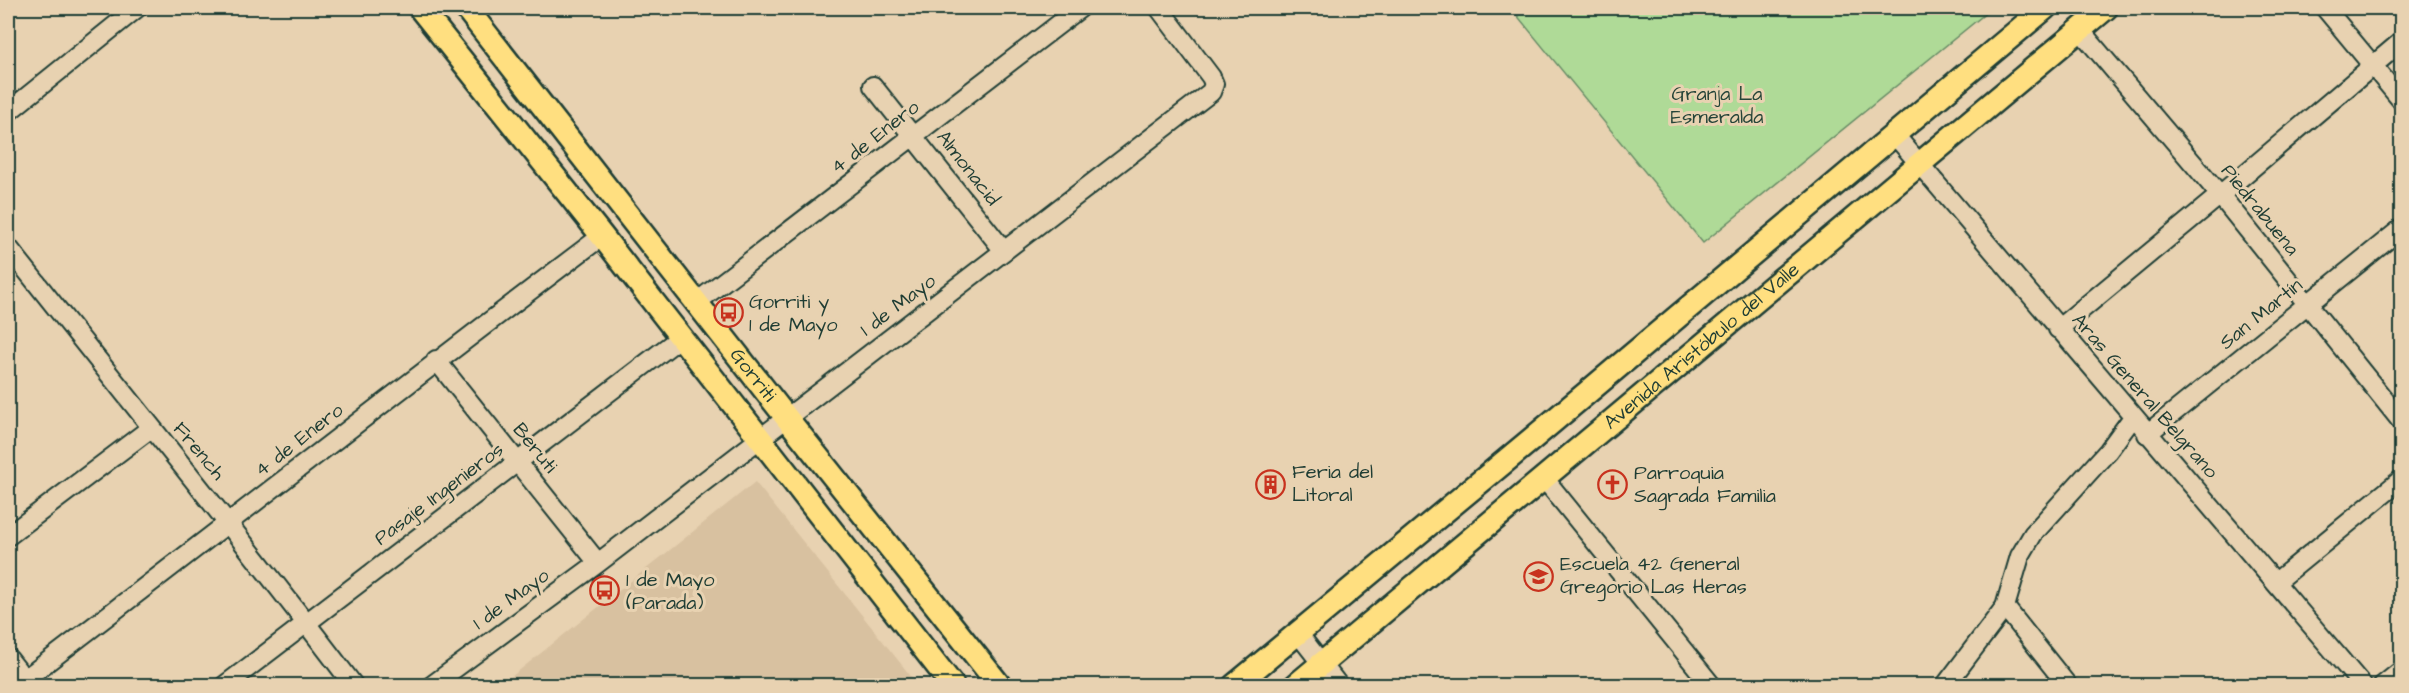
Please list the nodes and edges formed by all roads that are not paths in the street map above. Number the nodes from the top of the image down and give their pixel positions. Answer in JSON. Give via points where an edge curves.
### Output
{"nodes":[{"id":1,"x":137,"y":8,"type":"edge"},
{"id":2,"x":420,"y":8,"type":"edge"},
{"id":3,"x":466,"y":8,"type":"edge"},
{"id":4,"x":1080,"y":8,"type":"edge"},
{"id":5,"x":1159,"y":8,"type":"edge"},
{"id":6,"x":2045,"y":8,"type":"edge"},
{"id":7,"x":2106,"y":8,"type":"edge"},
{"id":8,"x":2325,"y":8,"type":"edge"},
{"id":9,"x":2080,"y":30,"type":"junction"},
{"id":10,"x":2402,"y":41,"type":"edge"},
{"id":11,"x":2373,"y":65,"type":"junction"},
{"id":12,"x":873,"y":86,"type":"dead end"},
{"id":13,"x":2402,"y":101,"type":"edge"},
{"id":14,"x":8,"y":112,"type":"edge"},
{"id":15,"x":1894,"y":134,"type":"junction"},
{"id":16,"x":914,"y":135,"type":"junction"},
{"id":17,"x":1918,"y":164,"type":"junction"},
{"id":18,"x":2220,"y":195,"type":"junction"},
{"id":19,"x":2402,"y":228,"type":"edge"},
{"id":20,"x":602,"y":236,"type":"junction"},
{"id":21,"x":8,"y":247,"type":"edge"},
{"id":22,"x":1004,"y":252,"type":"junction"},
{"id":23,"x":697,"y":302,"type":"junction"},
{"id":24,"x":2307,"y":306,"type":"junction"},
{"id":25,"x":2058,"y":329,"type":"junction"},
{"id":26,"x":681,"y":337,"type":"junction"},
{"id":27,"x":436,"y":360,"type":"junction"},
{"id":28,"x":786,"y":417,"type":"junction"},
{"id":29,"x":2133,"y":417,"type":"junction"},
{"id":30,"x":2402,"y":422,"type":"edge"},
{"id":31,"x":150,"y":428,"type":"junction"},
{"id":32,"x":2147,"y":434,"type":"junction"},
{"id":33,"x":758,"y":438,"type":"junction"},
{"id":34,"x":518,"y":462,"type":"junction"},
{"id":35,"x":1543,"y":477,"type":"junction"},
{"id":36,"x":2402,"y":479,"type":"edge"},
{"id":37,"x":230,"y":524,"type":"junction"},
{"id":38,"x":11,"y":527,"type":"edge"},
{"id":39,"x":598,"y":563,"type":"junction"},
{"id":40,"x":2276,"y":582,"type":"junction"},
{"id":41,"x":2005,"y":607,"type":"junction"},
{"id":42,"x":306,"y":623,"type":"junction"},
{"id":43,"x":1297,"y":632,"type":"junction"},
{"id":44,"x":8,"y":658,"type":"edge"},
{"id":45,"x":1321,"y":663,"type":"junction"},
{"id":46,"x":2402,"y":670,"type":"edge"},
{"id":47,"x":27,"y":682,"type":"edge"},
{"id":48,"x":224,"y":686,"type":"edge"},
{"id":49,"x":354,"y":686,"type":"edge"},
{"id":50,"x":431,"y":686,"type":"edge"},
{"id":51,"x":953,"y":686,"type":"edge"},
{"id":52,"x":1000,"y":686,"type":"edge"},
{"id":53,"x":1234,"y":686,"type":"edge"},
{"id":54,"x":1295,"y":686,"type":"edge"},
{"id":55,"x":1339,"y":686,"type":"edge"},
{"id":56,"x":1712,"y":686,"type":"edge"},
{"id":57,"x":1945,"y":686,"type":"edge"},
{"id":58,"x":2068,"y":686,"type":"edge"},
{"id":59,"x":2363,"y":686,"type":"edge"},
{"id":60,"x":2382,"y":686,"type":"edge"}],
"edges":[{"from":1,"to":14,"type":"street"},
{"from":2,"to":20,"type":"main road","name":"Gorriti"},
{"from":3,"to":23,"type":"main road","name":"Gorriti"},
{"from":4,"to":16,"type":"street","name":"4 de Enero"},
{"from":5,"to":22,"type":"street","name":"1 de Mayo","via":[[1211,77],[1211,92]]},
{"from":6,"to":15,"type":"main road","name":"Avenida Aristóbulo del Valle"},
{"from":7,"to":9,"type":"main road","name":"Avenida Aristóbulo del Valle"},
{"from":8,"to":11,"type":"street"},
{"from":9,"to":17,"type":"main road","name":"Avenida Aristóbulo del Valle"},
{"from":9,"to":18,"type":"street","name":"Piedrabuena"},
{"from":10,"to":11,"type":"street"},
{"from":11,"to":13,"type":"street"},
{"from":11,"to":18,"type":"street"},
{"from":12,"to":16,"type":"street","name":"Almonacid"},
{"from":15,"to":17,"type":"street","name":"Aras General Belgrano"},
{"from":15,"to":43,"type":"main road","name":"Avenida Aristóbulo del Valle"},
{"from":16,"to":22,"type":"street","name":"Almonacid"},
{"from":16,"to":23,"type":"street","name":"4 de Enero"},
{"from":17,"to":25,"type":"street","name":"Aras General Belgrano"},
{"from":17,"to":35,"type":"main road","name":"Avenida Aristóbulo del Valle"},
{"from":18,"to":24,"type":"street","name":"Piedrabuena"},
{"from":18,"to":25,"type":"street"},
{"from":19,"to":24,"type":"street","name":"San Martín"},
{"from":20,"to":26,"type":"main road","name":"Gorriti"},
{"from":20,"to":27,"type":"street","name":"4 de Enero"},
{"from":21,"to":31,"type":"street","name":"French"},
{"from":22,"to":28,"type":"street","name":"1 de Mayo"},
{"from":23,"to":28,"type":"main road","name":"Gorriti"},
{"from":24,"to":30,"type":"street","name":"Piedrabuena"},
{"from":24,"to":32,"type":"street","name":"San Martín"},
{"from":25,"to":29,"type":"street","name":"Aras General Belgrano"},
{"from":26,"to":33,"type":"main road","name":"Gorriti"},
{"from":26,"to":34,"type":"street","name":"Pasaje Ingenieros"},
{"from":27,"to":34,"type":"street","name":"Beruti"},
{"from":27,"to":37,"type":"street","name":"4 de Enero"},
{"from":28,"to":33,"type":"street","name":"1 de Mayo"},
{"from":28,"to":52,"type":"main road","name":"Gorriti"},
{"from":29,"to":32,"type":"street","name":"Aras General Belgrano"},
{"from":29,"to":41,"type":"street","via":[[2108,451],[2033,534],[2020,556]]},
{"from":31,"to":37,"type":"street","name":"French"},
{"from":31,"to":38,"type":"street"},
{"from":32,"to":40,"type":"street","name":"Aras General Belgrano"},
{"from":33,"to":39,"type":"street","name":"1 de Mayo"},
{"from":33,"to":51,"type":"main road","name":"Gorriti"},
{"from":34,"to":39,"type":"street","name":"Beruti"},
{"from":34,"to":42,"type":"street","name":"Pasaje Ingenieros"},
{"from":35,"to":45,"type":"main road","name":"Avenida Aristóbulo del Valle"},
{"from":35,"to":56,"type":"street"},
{"from":36,"to":40,"type":"street"},
{"from":37,"to":42,"type":"street","name":"French"},
{"from":37,"to":47,"type":"street","name":"4 de Enero"},
{"from":39,"to":50,"type":"street","name":"1 de Mayo"},
{"from":40,"to":59,"type":"street","name":"Aras General Belgrano"},
{"from":41,"to":57,"type":"street"},
{"from":41,"to":58,"type":"street"},
{"from":42,"to":48,"type":"street","name":"Pasaje Ingenieros"},
{"from":42,"to":49,"type":"street","name":"French"},
{"from":43,"to":45,"type":"street"},
{"from":43,"to":53,"type":"main road","name":"Avenida Aristóbulo del Valle"},
{"from":44,"to":47,"type":"street"},
{"from":45,"to":54,"type":"main road","name":"Avenida Aristóbulo del Valle"},
{"from":45,"to":55,"type":"street"},
{"from":46,"to":60,"type":"street"}]}
